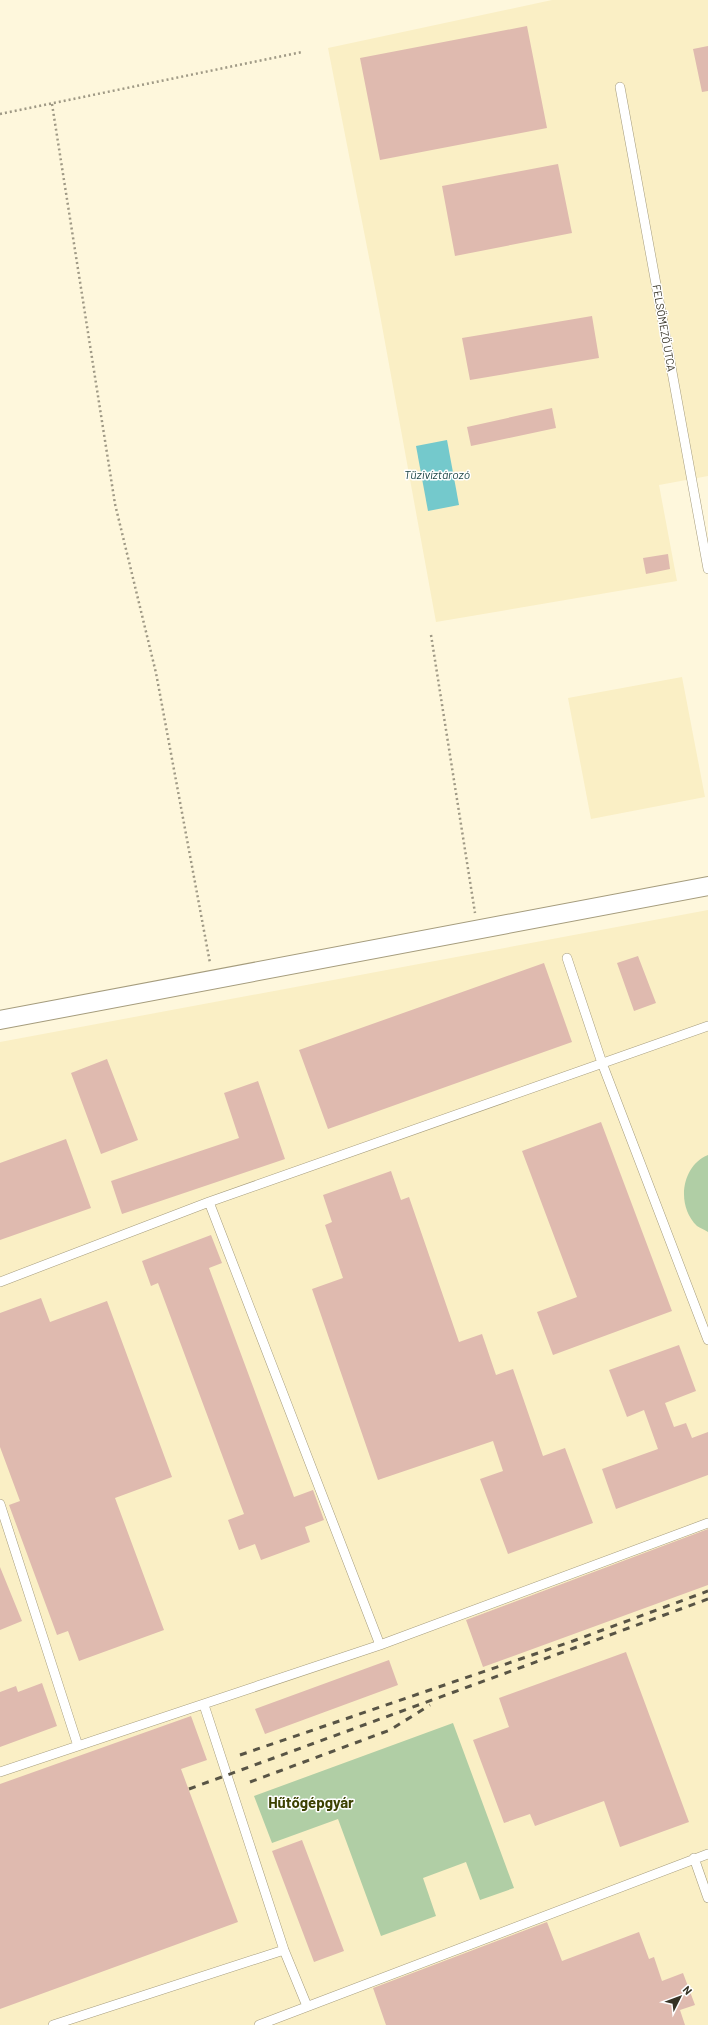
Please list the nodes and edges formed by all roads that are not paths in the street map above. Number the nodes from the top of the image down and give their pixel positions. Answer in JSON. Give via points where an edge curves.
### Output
{"nodes":[{"id":1,"x":620,"y":87,"type":"dead end"},
{"id":2,"x":708,"y":568,"type":"edge"},
{"id":3,"x":708,"y":886,"type":"edge"},
{"id":4,"x":567,"y":958,"type":"dead end"},
{"id":5,"x":0,"y":1020,"type":"edge"},
{"id":6,"x":708,"y":1026,"type":"edge"},
{"id":7,"x":602,"y":1063,"type":"junction"},
{"id":8,"x":209,"y":1202,"type":"junction"},
{"id":9,"x":0,"y":1282,"type":"edge"},
{"id":10,"x":708,"y":1340,"type":"edge"},
{"id":11,"x":0,"y":1504,"type":"edge"},
{"id":12,"x":708,"y":1523,"type":"edge"},
{"id":13,"x":380,"y":1645,"type":"junction"},
{"id":14,"x":204,"y":1705,"type":"junction"},
{"id":15,"x":78,"y":1746,"type":"junction"},
{"id":16,"x":0,"y":1772,"type":"edge"},
{"id":17,"x":708,"y":1854,"type":"edge"},
{"id":18,"x":694,"y":1858,"type":"junction"},
{"id":19,"x":708,"y":1898,"type":"edge"},
{"id":20,"x":284,"y":1950,"type":"junction"},
{"id":21,"x":307,"y":2006,"type":"junction"},
{"id":22,"x":53,"y":2025,"type":"edge"},
{"id":23,"x":259,"y":2025,"type":"edge"}],
"edges":[{"from":1,"to":2,"type":"lane","name":"FELSŐMEZŐ UTCA"},
{"from":3,"to":5,"type":"street"},
{"from":4,"to":7,"type":"lane"},
{"from":6,"to":7,"type":"lane"},
{"from":7,"to":8,"type":"lane"},
{"from":7,"to":10,"type":"lane"},
{"from":8,"to":9,"type":"lane"},
{"from":8,"to":13,"type":"lane"},
{"from":11,"to":15,"type":"lane"},
{"from":12,"to":13,"type":"lane"},
{"from":13,"to":14,"type":"lane"},
{"from":14,"to":15,"type":"lane"},
{"from":14,"to":20,"type":"lane"},
{"from":15,"to":16,"type":"lane"},
{"from":17,"to":18,"type":"lane"},
{"from":18,"to":19,"type":"lane"},
{"from":18,"to":21,"type":"lane"},
{"from":20,"to":21,"type":"lane"},
{"from":20,"to":22,"type":"lane"},
{"from":21,"to":23,"type":"lane"}]}
